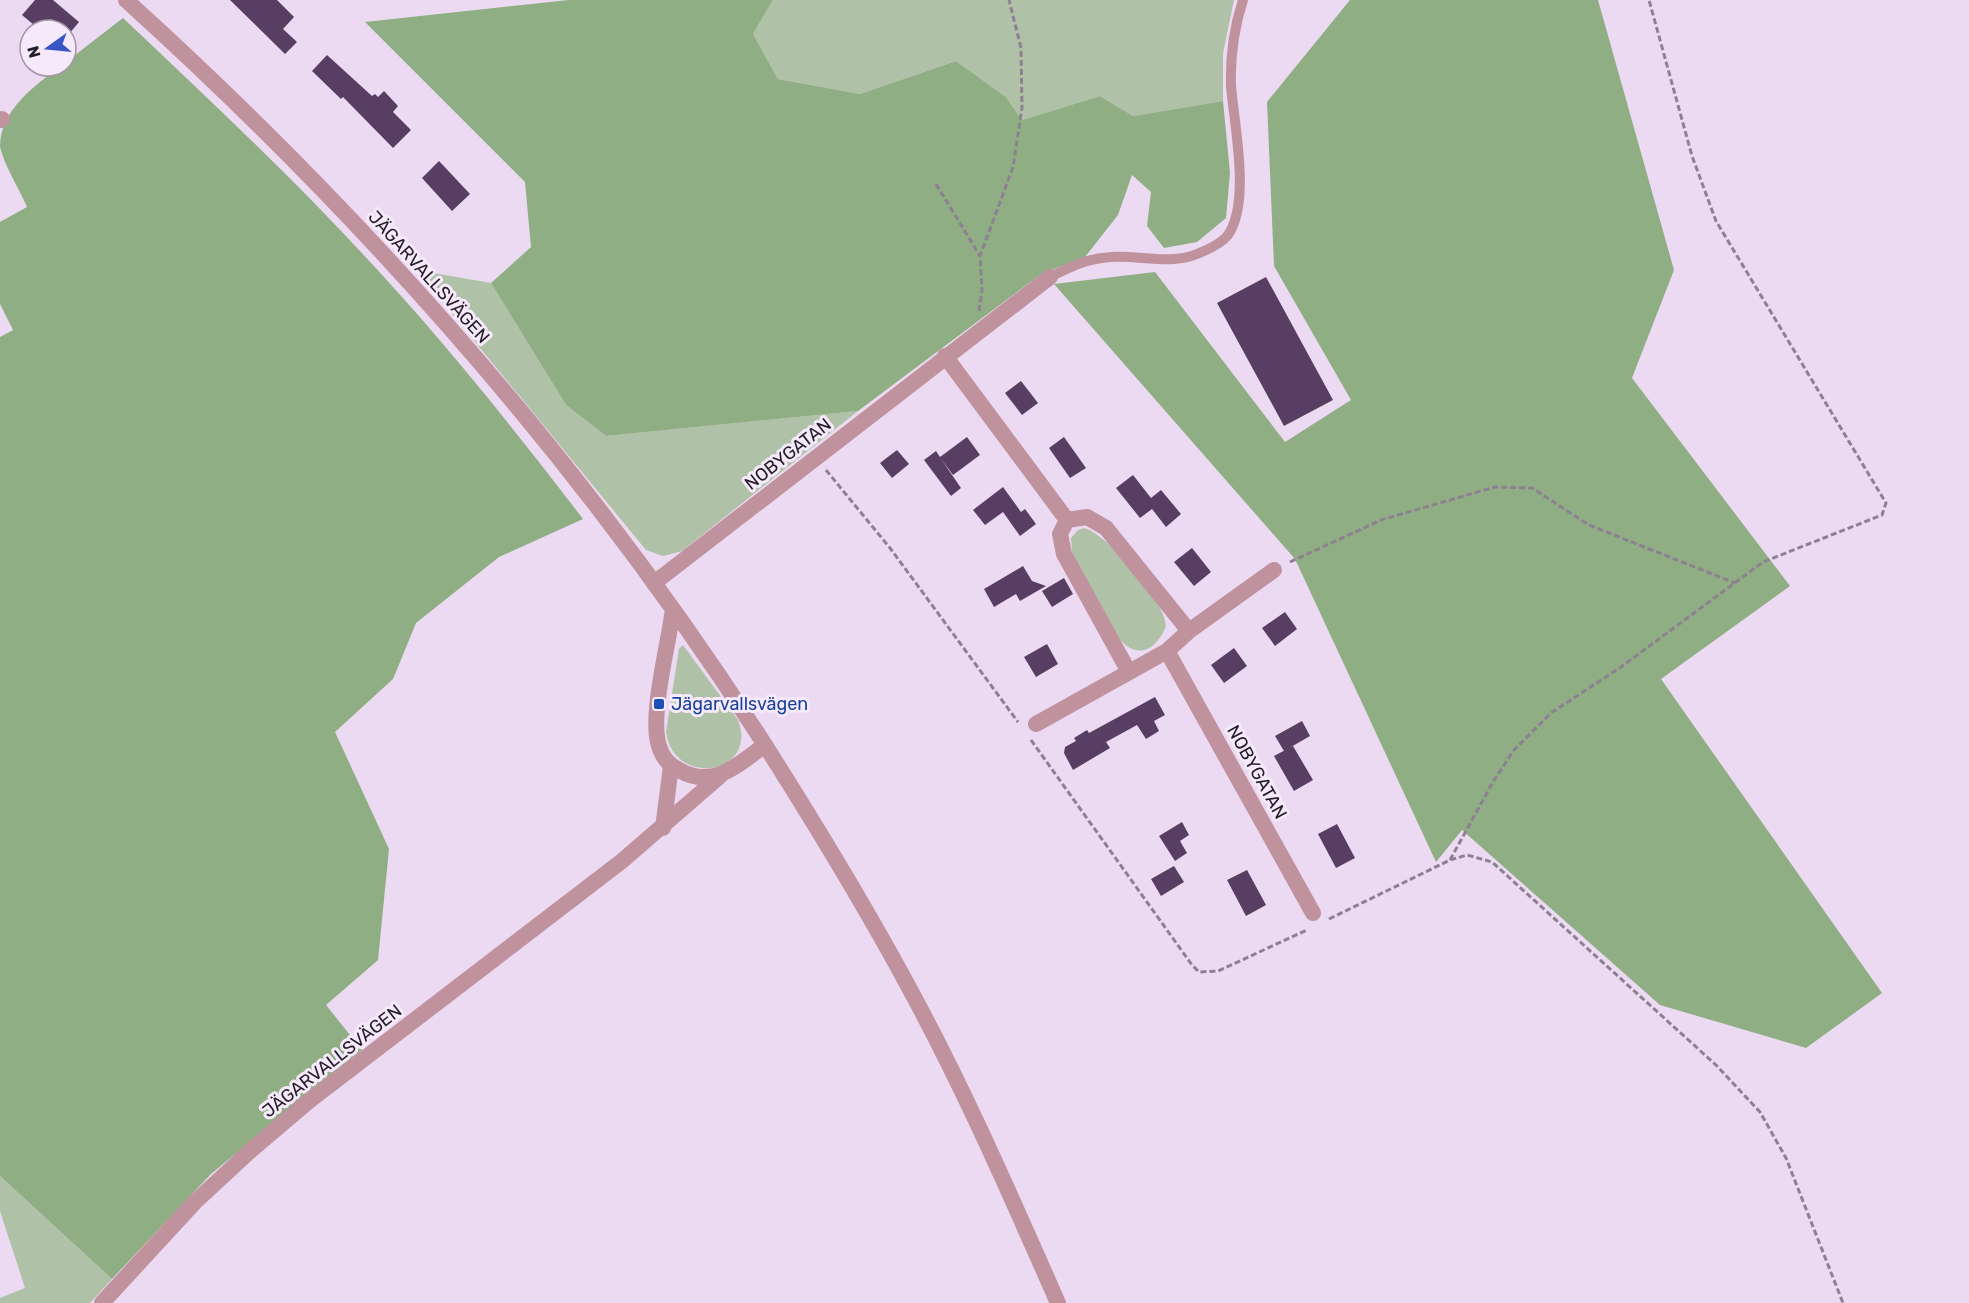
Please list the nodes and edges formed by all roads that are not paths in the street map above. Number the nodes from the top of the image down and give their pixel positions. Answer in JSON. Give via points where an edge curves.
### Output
{"nodes":[{"id":1,"x":126,"y":0,"type":"edge"},
{"id":2,"x":1243,"y":0,"type":"edge"},
{"id":3,"x":1050,"y":277,"type":"joint"},
{"id":4,"x":945,"y":356,"type":"junction"},
{"id":5,"x":1067,"y":520,"type":"junction"},
{"id":6,"x":1274,"y":570,"type":"road end"},
{"id":7,"x":654,"y":583,"type":"junction"},
{"id":8,"x":673,"y":609,"type":"junction"},
{"id":9,"x":1189,"y":631,"type":"junction"},
{"id":10,"x":1167,"y":651,"type":"junction"},
{"id":11,"x":1129,"y":672,"type":"junction"},
{"id":12,"x":1036,"y":724,"type":"dead end"},
{"id":13,"x":765,"y":745,"type":"junction"},
{"id":14,"x":671,"y":766,"type":"junction"},
{"id":15,"x":720,"y":776,"type":"junction"},
{"id":16,"x":663,"y":828,"type":"junction"},
{"id":17,"x":1314,"y":922,"type":"road end"},
{"id":18,"x":102,"y":1303,"type":"edge"},
{"id":19,"x":1058,"y":1303,"type":"edge"}],
"edges":[{"from":1,"to":7,"type":"street","name":"JÄGARVALLSVÄGEN","via":[[257,123],[414,289],[566,466]]},
{"from":2,"to":3,"type":"lane","via":[[1232,44],[1231,83],[1240,197],[1228,235],[1213,247],[1180,259],[1088,260]]},
{"from":3,"to":4,"type":"street","name":"NOBYGATAN"},
{"from":4,"to":5,"type":"street"},
{"from":4,"to":7,"type":"street","name":"NOBYGATAN"},
{"from":5,"to":9,"type":"street","via":[[1088,516],[1106,528]]},
{"from":5,"to":11,"type":"street","via":[[1060,534],[1064,554]]},
{"from":6,"to":9,"type":"street"},
{"from":7,"to":8,"type":"street","name":"JÄGARVALLSVÄGEN"},
{"from":8,"to":13,"type":"street","name":"JÄGARVALLSVÄGEN"},
{"from":8,"to":14,"type":"street","via":[[656,724],[658,746]]},
{"from":9,"to":10,"type":"street"},
{"from":10,"to":11,"type":"street"},
{"from":10,"to":17,"type":"street","name":"NOBYGATAN"},
{"from":11,"to":12,"type":"street"},
{"from":13,"to":15,"type":"street","name":"JÄGARVALLSVÄGEN"},
{"from":13,"to":19,"type":"street","via":[[842,868],[913,995],[977,1122]]},
{"from":14,"to":15,"type":"street","via":[[694,777]]},
{"from":14,"to":16,"type":"street"},
{"from":15,"to":16,"type":"street","name":"JÄGARVALLSVÄGEN"},
{"from":16,"to":18,"type":"street","name":"JÄGARVALLSVÄGEN","via":[[309,1101],[194,1203]]}]}
